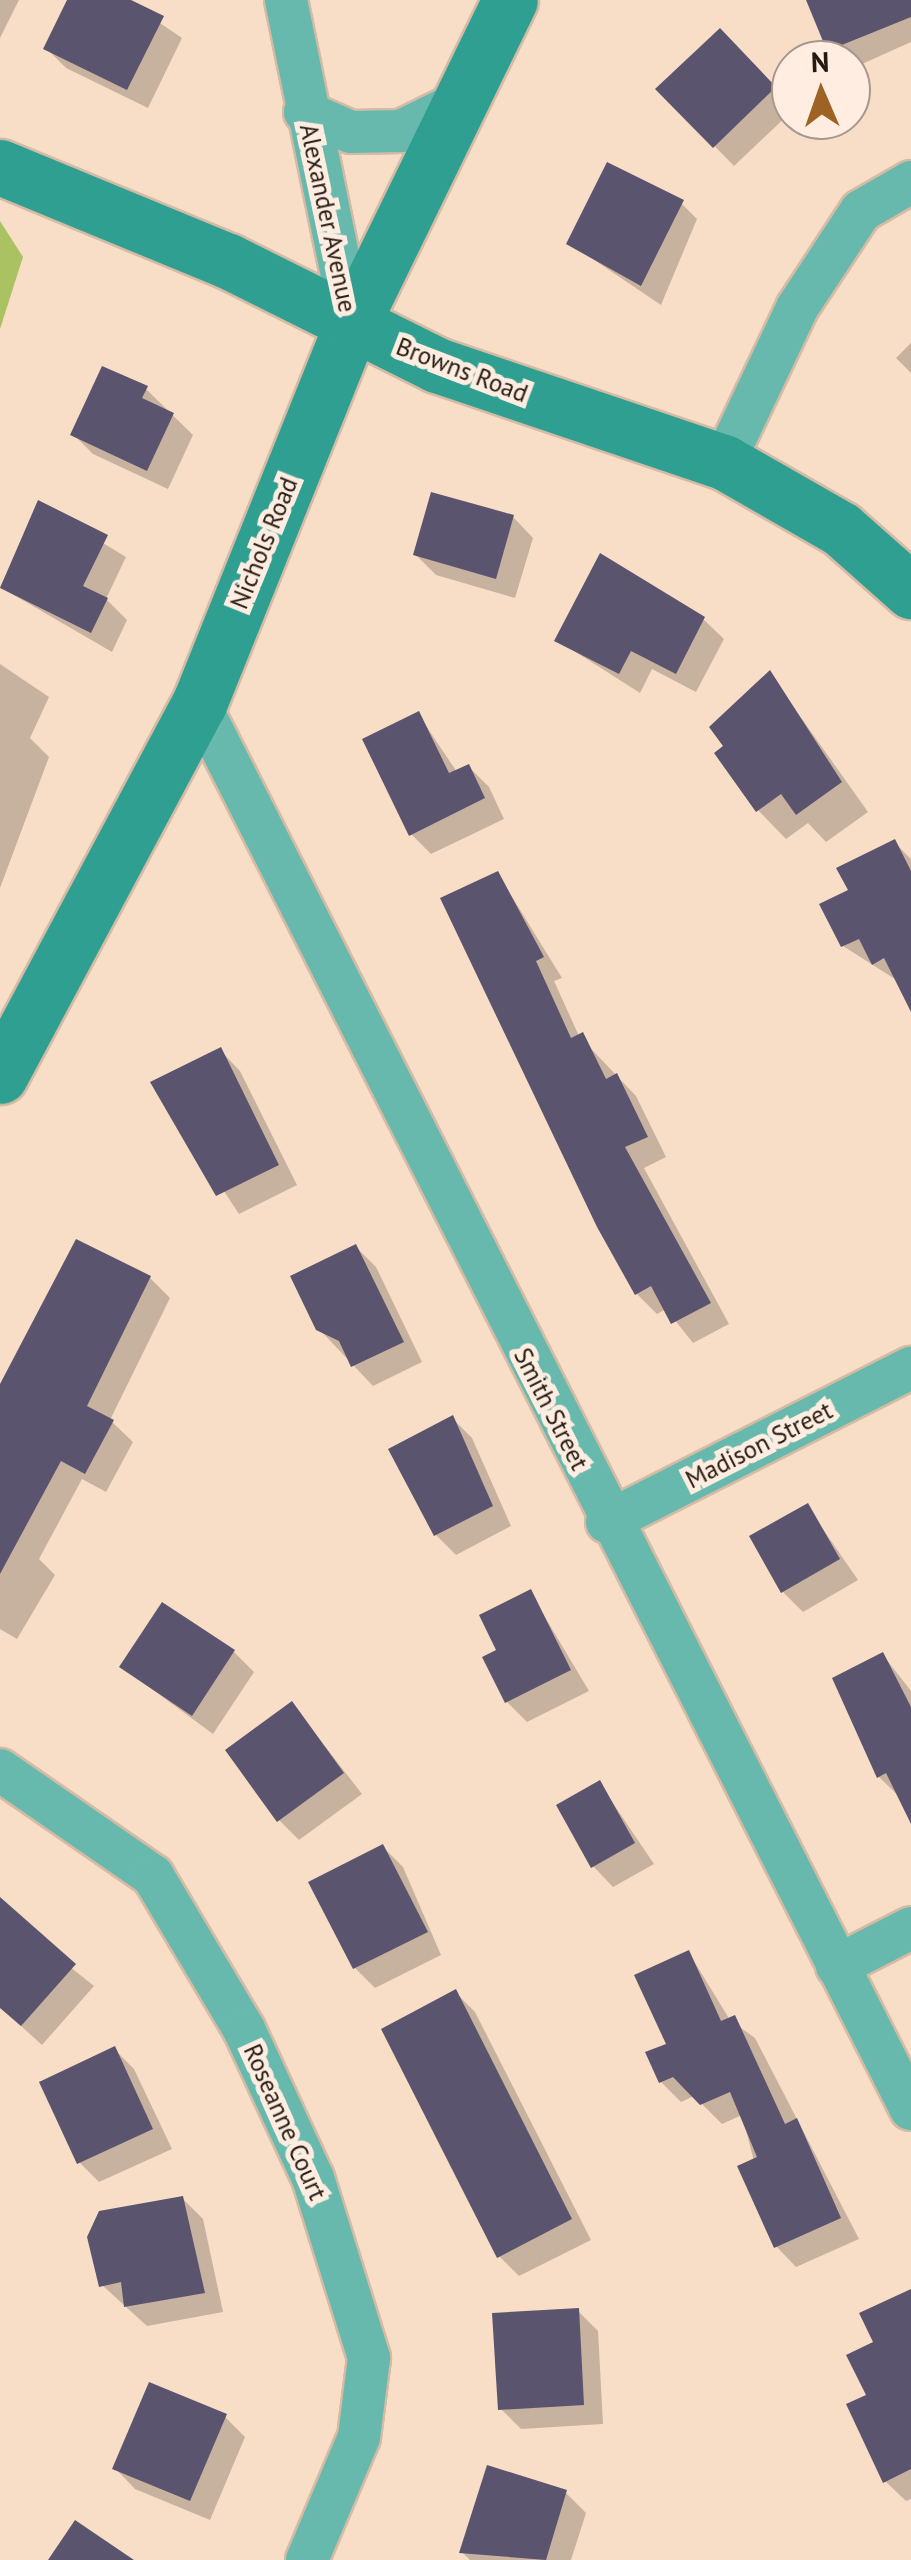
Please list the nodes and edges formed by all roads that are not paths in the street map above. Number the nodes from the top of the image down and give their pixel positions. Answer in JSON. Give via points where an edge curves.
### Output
{"nodes":[{"id":1,"x":286,"y":0,"type":"edge"},
{"id":2,"x":510,"y":0,"type":"edge"},
{"id":3,"x":462,"y":100,"type":"junction"},
{"id":4,"x":305,"y":112,"type":"junction"},
{"id":5,"x":0,"y":167,"type":"edge"},
{"id":6,"x":911,"y":182,"type":"edge"},
{"id":7,"x":352,"y":324,"type":"junction"},
{"id":8,"x":724,"y":462,"type":"junction"},
{"id":9,"x":911,"y":591,"type":"edge"},
{"id":10,"x":199,"y":704,"type":"junction"},
{"id":11,"x":0,"y":1076,"type":"edge"},
{"id":12,"x":911,"y":1368,"type":"edge"},
{"id":13,"x":608,"y":1522,"type":"junction"},
{"id":14,"x":0,"y":1770,"type":"edge"},
{"id":15,"x":911,"y":1928,"type":"edge"},
{"id":16,"x":837,"y":1966,"type":"junction"},
{"id":17,"x":911,"y":2109,"type":"edge"},
{"id":18,"x":307,"y":2560,"type":"edge"}],
"edges":[{"from":1,"to":4,"type":"street","name":"Alexander Avenue"},
{"from":2,"to":3,"type":"street","name":"Nichols Road"},
{"from":3,"to":4,"type":"street","name":"Alexander Avenue","via":[[401,131],[351,132]]},
{"from":3,"to":7,"type":"street","name":"Nichols Road"},
{"from":4,"to":7,"type":"street","name":"Alexander Avenue"},
{"from":5,"to":7,"type":"street","name":"Browns Road","via":[[228,260]]},
{"from":6,"to":8,"type":"street","via":[[860,210],[797,308]]},
{"from":7,"to":8,"type":"street","name":"Browns Road","via":[[437,365]]},
{"from":7,"to":10,"type":"street","name":"Nichols Road"},
{"from":8,"to":9,"type":"street","name":"Browns Road","via":[[840,530]]},
{"from":10,"to":11,"type":"street","name":"Nichols Road"},
{"from":10,"to":13,"type":"street","name":"Smith Street"},
{"from":12,"to":13,"type":"street","name":"Madison Street"},
{"from":13,"to":16,"type":"street","name":"Smith Street"},
{"from":14,"to":18,"type":"street","name":"Roseanne Court","via":[[153,1876],[244,2029],[312,2178],[370,2358],[360,2437]]},
{"from":15,"to":16,"type":"street"},
{"from":16,"to":17,"type":"street","name":"Smith Street"}]}
